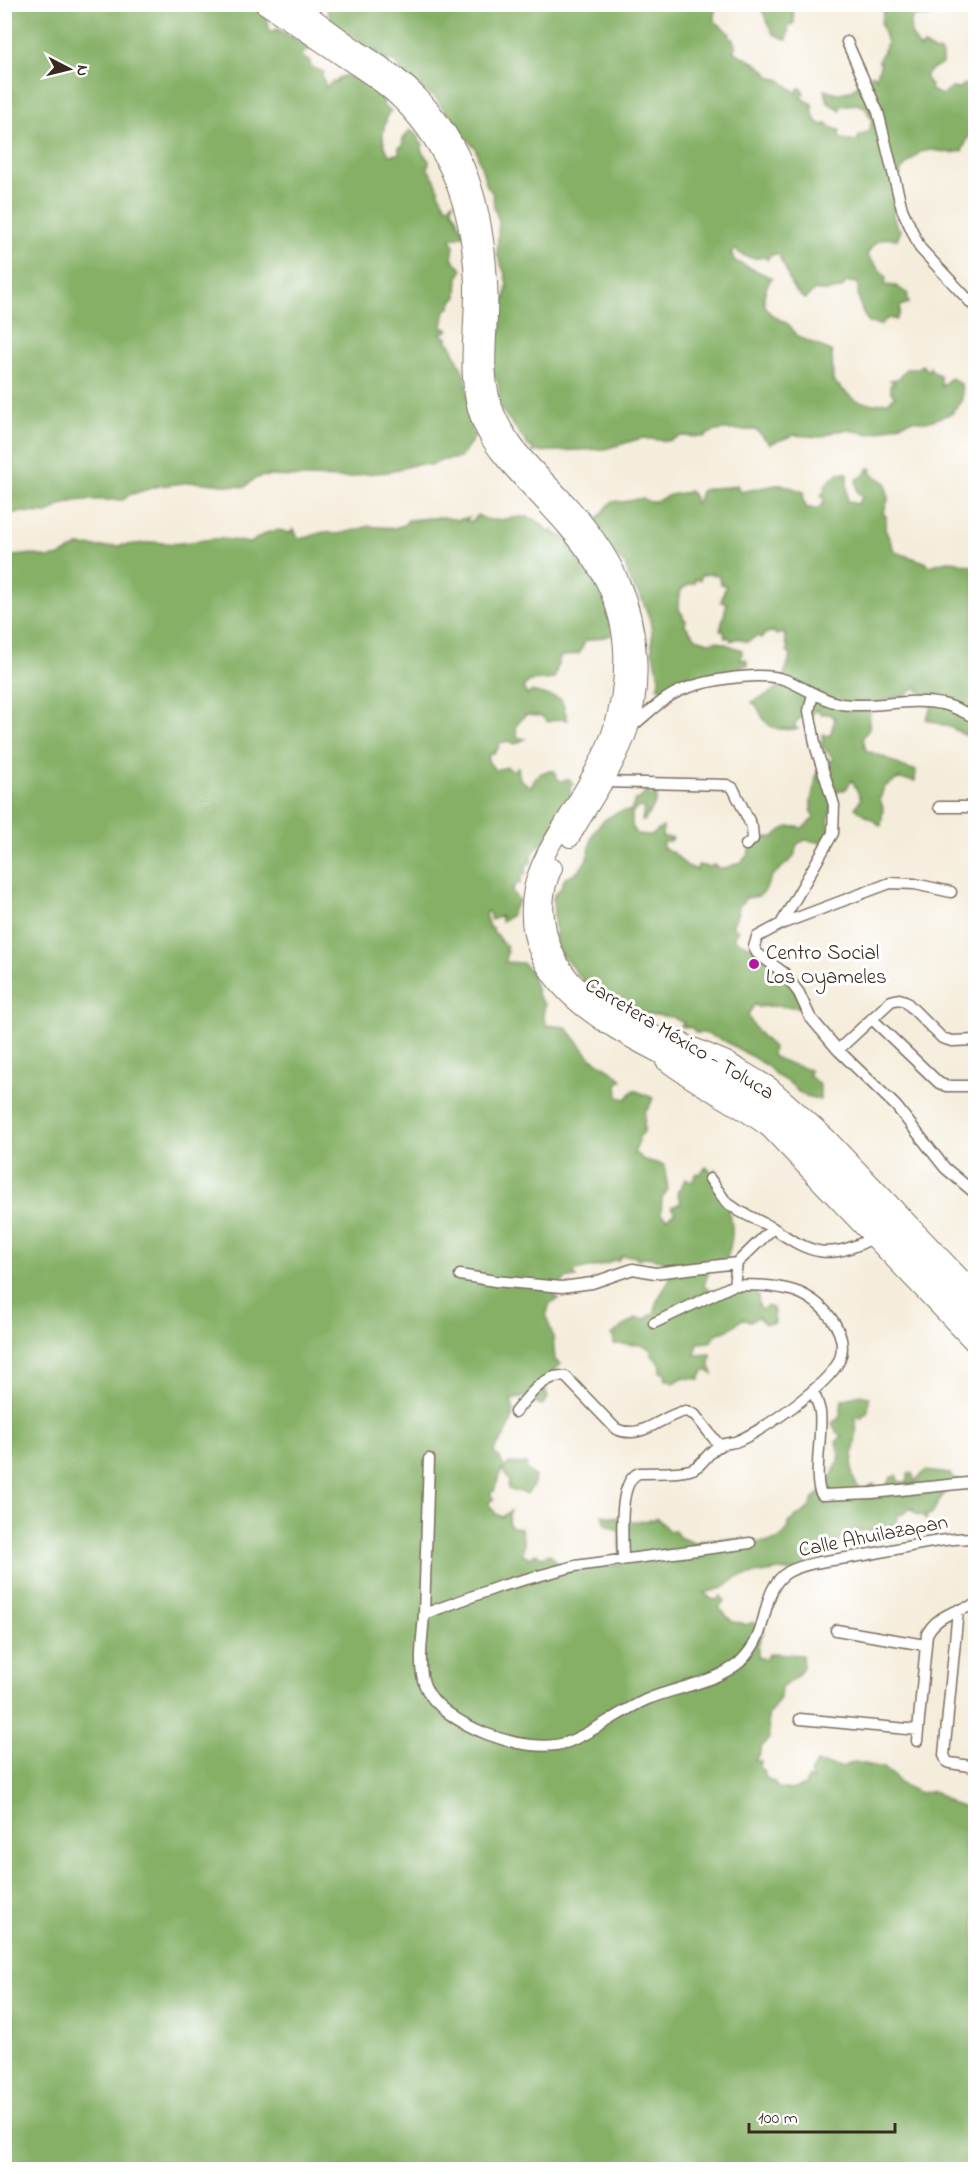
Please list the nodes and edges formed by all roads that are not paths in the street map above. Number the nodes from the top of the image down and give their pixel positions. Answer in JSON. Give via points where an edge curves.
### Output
{"nodes":[{"id":1,"x":264,"y":4,"type":"edge"},
{"id":2,"x":294,"y":4,"type":"edge"},
{"id":3,"x":847,"y":42,"type":"dead end"},
{"id":4,"x":975,"y":308,"type":"edge"},
{"id":5,"x":813,"y":694,"type":"junction"},
{"id":6,"x":975,"y":718,"type":"edge"},
{"id":7,"x":629,"y":728,"type":"junction"},
{"id":8,"x":604,"y":782,"type":"junction"},
{"id":9,"x":939,"y":807,"type":"dead end"},
{"id":10,"x":975,"y":807,"type":"edge"},
{"id":11,"x":746,"y":844,"type":"dead end"},
{"id":12,"x":951,"y":892,"type":"dead end"},
{"id":13,"x":781,"y":924,"type":"junction"},
{"id":14,"x":626,"y":1019,"type":"junction"},
{"id":15,"x":872,"y":1019,"type":"junction"},
{"id":16,"x":975,"y":1040,"type":"edge"},
{"id":17,"x":635,"y":1041,"type":"junction"},
{"id":18,"x":838,"y":1050,"type":"junction"},
{"id":19,"x":975,"y":1086,"type":"edge"},
{"id":20,"x":710,"y":1179,"type":"dead end"},
{"id":21,"x":975,"y":1194,"type":"edge"},
{"id":22,"x":773,"y":1228,"type":"junction"},
{"id":23,"x":872,"y":1238,"type":"junction"},
{"id":24,"x":737,"y":1263,"type":"junction"},
{"id":25,"x":460,"y":1275,"type":"dead end"},
{"id":26,"x":734,"y":1285,"type":"junction"},
{"id":27,"x":975,"y":1291,"type":"edge"},
{"id":28,"x":975,"y":1311,"type":"edge"},
{"id":29,"x":654,"y":1323,"type":"dead end"},
{"id":30,"x":975,"y":1330,"type":"edge"},
{"id":31,"x":975,"y":1348,"type":"edge"},
{"id":32,"x":813,"y":1390,"type":"junction"},
{"id":33,"x":515,"y":1412,"type":"dead end"},
{"id":34,"x":719,"y":1445,"type":"junction"},
{"id":35,"x":429,"y":1459,"type":"dead end"},
{"id":36,"x":975,"y":1482,"type":"edge"},
{"id":37,"x":975,"y":1538,"type":"edge"},
{"id":38,"x":750,"y":1544,"type":"dead end"},
{"id":39,"x":623,"y":1560,"type":"junction"},
{"id":40,"x":975,"y":1605,"type":"edge"},
{"id":41,"x":958,"y":1610,"type":"junction"},
{"id":42,"x":424,"y":1614,"type":"junction"},
{"id":43,"x":836,"y":1629,"type":"dead end"},
{"id":44,"x":925,"y":1645,"type":"junction"},
{"id":45,"x":800,"y":1719,"type":"dead end"},
{"id":46,"x":975,"y":1767,"type":"edge"}],
"edges":[{"from":1,"to":17,"type":"main road","name":"Carretera México - Toluca","via":[[393,92],[416,116],[440,151],[459,190],[470,239],[472,372],[481,422],[501,455],[578,538],[611,594],[622,648],[617,721],[597,768],[538,872],[531,914],[537,946],[558,984],[578,1004]]},
{"from":2,"to":7,"type":"main road","name":"Carretera México - Toluca","via":[[378,62],[413,92],[438,122],[467,170],[486,249],[492,405],[513,445],[590,531],[620,580],[637,653],[638,676]]},
{"from":3,"to":4,"type":"street","via":[[878,112],[902,209],[920,248]]},
{"from":5,"to":6,"type":"street","via":[[840,704],[940,703]]},
{"from":5,"to":7,"type":"street","via":[[784,679],[745,675],[705,683],[670,696]]},
{"from":5,"to":13,"type":"street","via":[[809,711],[834,805],[833,833]]},
{"from":7,"to":8,"type":"main road","name":"Carretera México - Toluca"},
{"from":8,"to":11,"type":"street","via":[[727,785],[733,788],[754,831],[753,839]]},
{"from":8,"to":14,"type":"main road","name":"Carretera México - Toluca","via":[[549,876],[545,923],[561,967],[579,989]]},
{"from":9,"to":10,"type":"street"},
{"from":12,"to":13,"type":"street","via":[[890,883]]},
{"from":13,"to":18,"type":"street","via":[[757,938],[754,947],[784,973],[800,993],[810,1017]]},
{"from":14,"to":27,"type":"street","via":[[727,1059],[771,1085],[828,1136]]},
{"from":14,"to":28,"type":"main road","name":"Carretera México - Toluca","via":[[744,1081],[772,1100]]},
{"from":15,"to":16,"type":"street","via":[[898,999],[905,1001],[942,1038]]},
{"from":15,"to":18,"type":"street"},
{"from":15,"to":19,"type":"street","via":[[939,1083]]},
{"from":17,"to":23,"type":"street","via":[[687,1081],[768,1130]]},
{"from":17,"to":30,"type":"main road","name":"Carretera México - Toluca","via":[[761,1111]]},
{"from":18,"to":21,"type":"street","via":[[896,1106],[945,1168]]},
{"from":20,"to":22,"type":"street","via":[[726,1202]]},
{"from":22,"to":23,"type":"street","via":[[795,1243],[819,1252],[849,1248]]},
{"from":22,"to":24,"type":"street"},
{"from":23,"to":31,"type":"street"},
{"from":24,"to":25,"type":"street","via":[[655,1273],[633,1269],[592,1283],[562,1287]]},
{"from":24,"to":26,"type":"street"},
{"from":26,"to":29,"type":"street"},
{"from":26,"to":32,"type":"street","via":[[797,1292],[835,1323],[841,1354],[828,1377]]},
{"from":32,"to":34,"type":"street","via":[[768,1424],[734,1442]]},
{"from":32,"to":36,"type":"street","via":[[820,1412],[817,1486],[822,1496]]},
{"from":33,"to":34,"type":"street","via":[[550,1377],[559,1375],[566,1377],[616,1429],[625,1433],[635,1433],[686,1411],[695,1415]]},
{"from":34,"to":39,"type":"street","via":[[688,1471],[633,1476],[624,1500]]},
{"from":35,"to":42,"type":"street"},
{"from":37,"to":42,"type":"street","name":"Calle Ahuilazapan","via":[[934,1541],[789,1572],[771,1594],[754,1645],[738,1663],[723,1673],[644,1701],[567,1742],[549,1746],[494,1737],[467,1725],[430,1697],[423,1683]]},
{"from":38,"to":39,"type":"street"},
{"from":39,"to":42,"type":"street","via":[[574,1566],[501,1586]]},
{"from":40,"to":41,"type":"street"},
{"from":41,"to":44,"type":"street","via":[[932,1625]]},
{"from":41,"to":46,"type":"street","via":[[945,1755],[947,1762]]},
{"from":43,"to":44,"type":"street"},
{"from":44,"to":45,"type":"street","via":[[917,1735]]}]}
